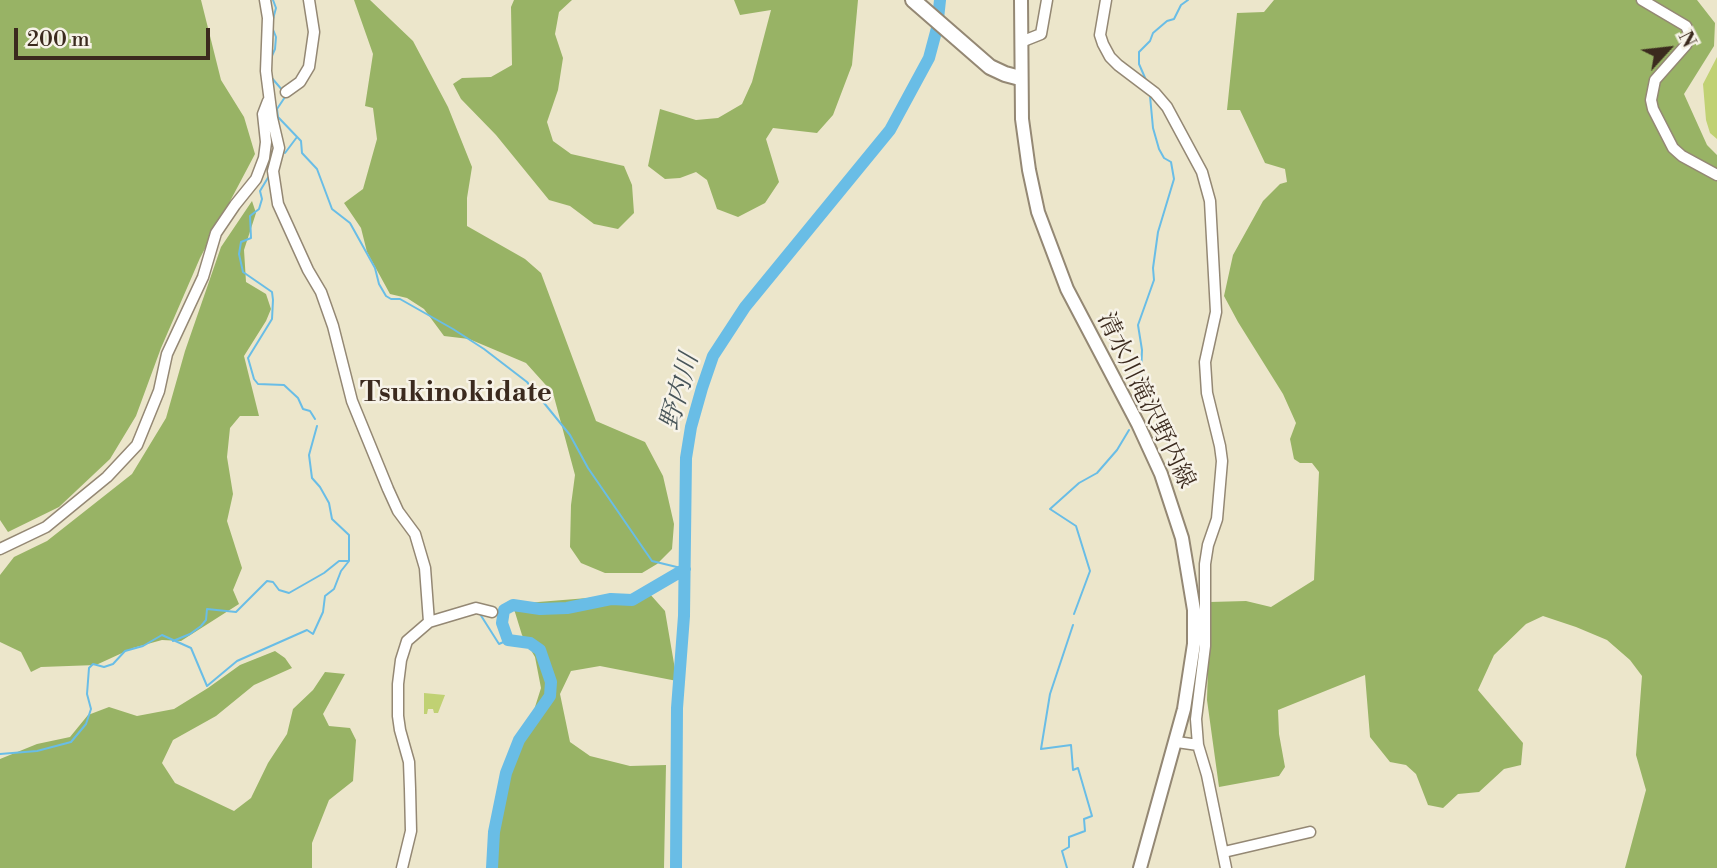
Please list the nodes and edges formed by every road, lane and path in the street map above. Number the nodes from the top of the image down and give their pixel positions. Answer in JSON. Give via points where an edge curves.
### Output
{"nodes":[{"id":1,"x":265,"y":0,"type":"edge"},
{"id":2,"x":309,"y":0,"type":"edge"},
{"id":3,"x":914,"y":0,"type":"edge"},
{"id":4,"x":1021,"y":0,"type":"edge"},
{"id":5,"x":1047,"y":0,"type":"edge"},
{"id":6,"x":1106,"y":0,"type":"edge"},
{"id":7,"x":1642,"y":0,"type":"edge"},
{"id":8,"x":1021,"y":41,"type":"junction"},
{"id":9,"x":1020,"y":78,"type":"junction"},
{"id":10,"x":286,"y":92,"type":"dead end"},
{"id":11,"x":270,"y":99,"type":"junction"},
{"id":12,"x":1717,"y":175,"type":"edge"},
{"id":13,"x":0,"y":549,"type":"edge"},
{"id":14,"x":492,"y":611,"type":"dead end"},
{"id":15,"x":429,"y":622,"type":"junction"},
{"id":16,"x":1177,"y":742,"type":"junction"},
{"id":17,"x":1198,"y":745,"type":"junction"},
{"id":18,"x":1310,"y":832,"type":"dead end"},
{"id":19,"x":1224,"y":852,"type":"junction"},
{"id":20,"x":402,"y":868,"type":"edge"},
{"id":21,"x":1140,"y":868,"type":"edge"},
{"id":22,"x":1226,"y":868,"type":"edge"}],
"edges":[{"from":1,"to":11,"type":"street"},
{"from":2,"to":10,"type":"street","via":[[314,32],[309,67],[300,82]]},
{"from":3,"to":9,"type":"highway","via":[[996,70]]},
{"from":4,"to":8,"type":"main road","name":"清水川滝沢野内線"},
{"from":5,"to":8,"type":"street","via":[[1041,34]]},
{"from":6,"to":17,"type":"street","via":[[1100,35],[1103,44],[1118,65],[1167,107],[1202,172],[1210,201],[1216,312],[1205,362],[1222,461],[1217,519],[1205,564]]},
{"from":7,"to":12,"type":"street","via":[[1686,26],[1690,35],[1655,80],[1651,100],[1659,121],[1673,148]]},
{"from":8,"to":9,"type":"main road","name":"清水川滝沢野内線"},
{"from":9,"to":16,"type":"main road","name":"清水川滝沢野内線","via":[[1029,170],[1052,254],[1161,474],[1182,538],[1194,610],[1194,644]]},
{"from":11,"to":13,"type":"street","via":[[263,114],[266,142],[261,169],[216,233],[203,277],[167,354],[159,391],[137,445],[107,477],[46,527]]},
{"from":11,"to":15,"type":"street","via":[[279,148],[273,171],[278,204],[324,300],[352,401],[378,467],[398,511],[415,534],[425,568]]},
{"from":14,"to":15,"type":"street","via":[[476,608]]},
{"from":15,"to":20,"type":"street","via":[[407,641],[401,660],[398,716],[409,762],[411,831]]},
{"from":16,"to":17,"type":"street"},
{"from":16,"to":21,"type":"main road","name":"清水川滝沢野内線"},
{"from":17,"to":19,"type":"street"},
{"from":18,"to":19,"type":"street"},
{"from":19,"to":22,"type":"street"}]}
